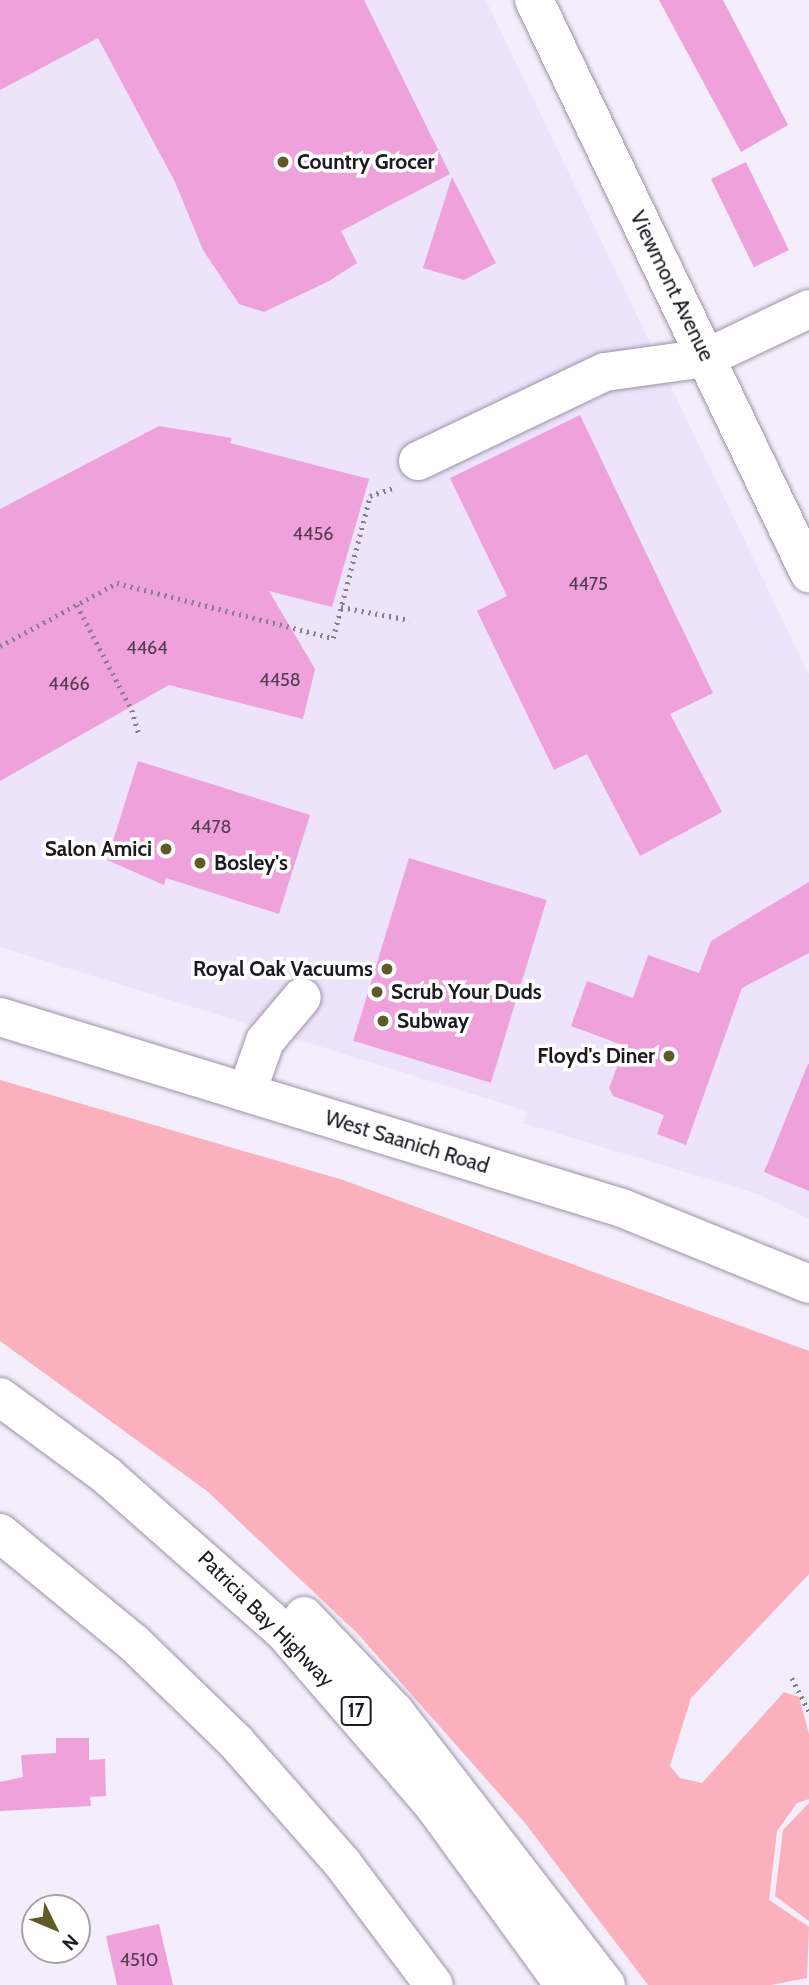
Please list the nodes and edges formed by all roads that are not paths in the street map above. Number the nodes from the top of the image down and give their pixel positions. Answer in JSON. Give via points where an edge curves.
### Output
{"nodes":[{"id":1,"x":534,"y":0,"type":"edge"},
{"id":2,"x":809,"y":309,"type":"edge"},
{"id":3,"x":706,"y":358,"type":"junction"},
{"id":4,"x":413,"y":472,"type":"road end"},
{"id":5,"x":809,"y":573,"type":"edge"},
{"id":6,"x":302,"y":997,"type":"dead end"},
{"id":7,"x":0,"y":1017,"type":"edge"},
{"id":8,"x":247,"y":1092,"type":"junction"},
{"id":9,"x":809,"y":1284,"type":"edge"},
{"id":10,"x":0,"y":1397,"type":"edge"},
{"id":11,"x":106,"y":1475,"type":"junction"},
{"id":12,"x":0,"y":1533,"type":"edge"},
{"id":13,"x":434,"y":1985,"type":"edge"},
{"id":14,"x":564,"y":1985,"type":"edge"},
{"id":15,"x":606,"y":1985,"type":"edge"}],
"edges":[{"from":1,"to":3,"type":"main road","name":"Viewmont Avenue"},
{"from":2,"to":3,"type":"main road"},
{"from":3,"to":4,"type":"main road","via":[[605,372]]},
{"from":3,"to":5,"type":"main road","name":"Viewmont Avenue"},
{"from":6,"to":8,"type":"main road","via":[[265,1041]]},
{"from":7,"to":8,"type":"main road","name":"West Saanich Road"},
{"from":8,"to":9,"type":"main road","name":"West Saanich Road","via":[[622,1208]]},
{"from":10,"to":11,"type":"main road","name":"Patricia Bay Highway","number":"17"},
{"from":11,"to":14,"type":"main road","name":"Patricia Bay Highway","number":"17","via":[[256,1605],[354,1708],[434,1806]]},
{"from":11,"to":15,"type":"main road","via":[[193,1514],[289,1600],[412,1732]]},
{"from":12,"to":13,"type":"main road","via":[[134,1643],[236,1742],[343,1864]]}]}
